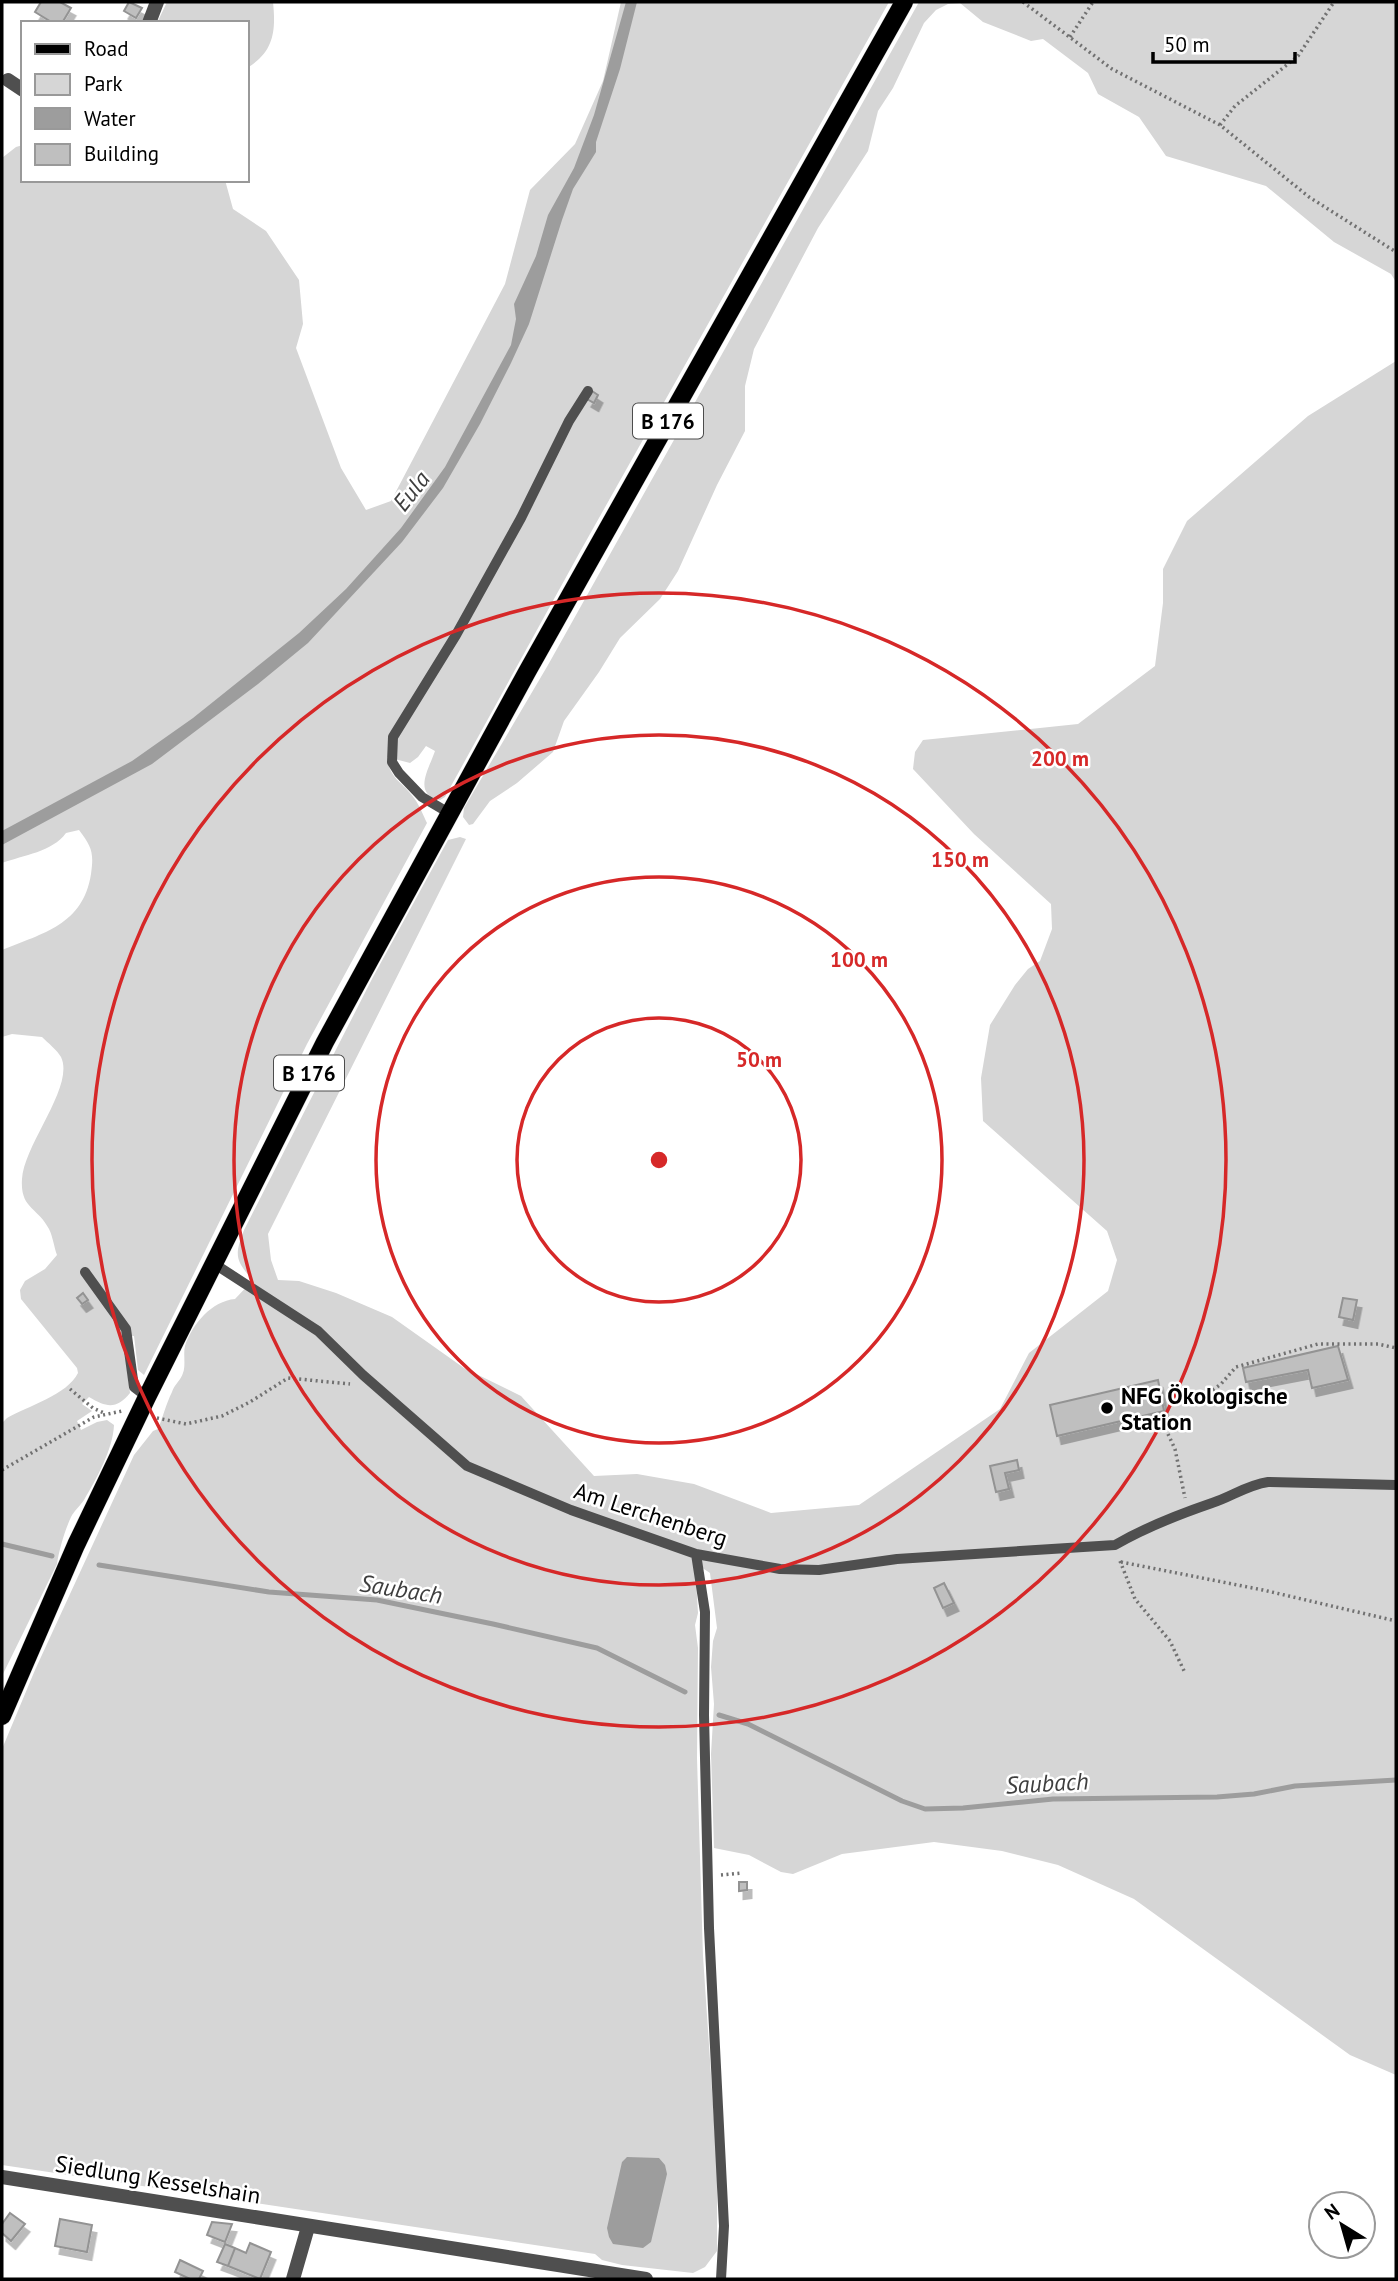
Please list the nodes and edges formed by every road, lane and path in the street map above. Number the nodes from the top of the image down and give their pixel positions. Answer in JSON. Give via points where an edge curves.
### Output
{"nodes":[{"id":1,"x":157,"y":2,"type":"edge"},
{"id":2,"x":904,"y":2,"type":"edge"},
{"id":3,"x":1023,"y":2,"type":"edge"},
{"id":4,"x":1093,"y":2,"type":"edge"},
{"id":5,"x":1334,"y":2,"type":"edge"},
{"id":6,"x":150,"y":21,"type":"edge"},
{"id":7,"x":1070,"y":37,"type":"junction"},
{"id":8,"x":8,"y":79,"type":"dead end"},
{"id":9,"x":21,"y":89,"type":"edge"},
{"id":10,"x":1220,"y":125,"type":"junction"},
{"id":11,"x":1396,"y":252,"type":"edge"},
{"id":12,"x":588,"y":391,"type":"dead end"},
{"id":13,"x":449,"y":813,"type":"junction"},
{"id":14,"x":213,"y":1263,"type":"junction"},
{"id":15,"x":85,"y":1272,"type":"dead end"},
{"id":16,"x":1396,"y":1348,"type":"edge"},
{"id":17,"x":363,"y":1376,"type":"junction"},
{"id":18,"x":70,"y":1390,"type":"dead end"},
{"id":19,"x":147,"y":1397,"type":"junction"},
{"id":20,"x":1177,"y":1403,"type":"dead end"},
{"id":21,"x":106,"y":1414,"type":"junction"},
{"id":22,"x":139,"y":1414,"type":"junction"},
{"id":23,"x":1161,"y":1419,"type":"dead end"},
{"id":24,"x":2,"y":1469,"type":"edge"},
{"id":25,"x":1396,"y":1485,"type":"edge"},
{"id":26,"x":1188,"y":1510,"type":"junction"},
{"id":27,"x":1115,"y":1545,"type":"junction"},
{"id":28,"x":696,"y":1554,"type":"junction"},
{"id":29,"x":1121,"y":1562,"type":"junction"},
{"id":30,"x":1396,"y":1621,"type":"edge"},
{"id":31,"x":1185,"y":1673,"type":"dead end"},
{"id":32,"x":2,"y":1716,"type":"edge"},
{"id":33,"x":742,"y":1873,"type":"dead end"},
{"id":34,"x":708,"y":1876,"type":"junction"},
{"id":35,"x":2,"y":2176,"type":"edge"},
{"id":36,"x":308,"y":2227,"type":"junction"},
{"id":37,"x":575,"y":2274,"type":"edge"},
{"id":38,"x":293,"y":2279,"type":"edge"},
{"id":39,"x":646,"y":2279,"type":"edge"},
{"id":40,"x":721,"y":2279,"type":"edge"}],
"edges":[{"from":1,"to":6,"type":"street"},
{"from":2,"to":13,"type":"main road","number":"B 176"},
{"from":3,"to":7,"type":"path"},
{"from":4,"to":7,"type":"path"},
{"from":5,"to":10,"type":"path","via":[[1298,56],[1236,106]]},
{"from":7,"to":10,"type":"path","via":[[1112,69]]},
{"from":8,"to":9,"type":"street"},
{"from":10,"to":11,"type":"path","via":[[1309,197]]},
{"from":12,"to":13,"type":"lane","via":[[456,635],[393,737],[392,762],[399,773],[422,797]]},
{"from":13,"to":14,"type":"main road","number":"B 176"},
{"from":14,"to":17,"type":"lane","name":"Am Lerchenberg","via":[[318,1331]]},
{"from":14,"to":19,"type":"main road","number":"B 176"},
{"from":15,"to":19,"type":"lane","via":[[122,1322],[134,1387]]},
{"from":16,"to":20,"type":"path","via":[[1318,1344],[1236,1367],[1206,1395]]},
{"from":17,"to":22,"type":"path","via":[[352,1384],[288,1378],[222,1416],[186,1424]]},
{"from":17,"to":28,"type":"lane","name":"Am Lerchenberg","via":[[467,1466],[571,1510]]},
{"from":18,"to":21,"type":"path"},
{"from":19,"to":22,"type":"main road","number":"B 176"},
{"from":21,"to":22,"type":"path","via":[[120,1410]]},
{"from":21,"to":24,"type":"path"},
{"from":22,"to":32,"type":"main road","number":"B 176"},
{"from":23,"to":26,"type":"path","via":[[1175,1449]]},
{"from":25,"to":26,"type":"lane","name":"Am Lerchenberg","via":[[1268,1482]]},
{"from":26,"to":27,"type":"lane","name":"Am Lerchenberg"},
{"from":27,"to":28,"type":"lane","name":"Am Lerchenberg","via":[[897,1559],[819,1570],[780,1569]]},
{"from":27,"to":29,"type":"path"},
{"from":28,"to":34,"type":"lane","via":[[705,1612]]},
{"from":29,"to":30,"type":"path"},
{"from":29,"to":31,"type":"path","via":[[1135,1599],[1170,1641]]},
{"from":33,"to":34,"type":"path"},
{"from":34,"to":40,"type":"lane","via":[[724,2226]]},
{"from":35,"to":36,"type":"street","name":"Siedlung Kesselshain"},
{"from":36,"to":37,"type":"street","name":"Siedlung Kesselshain"},
{"from":36,"to":38,"type":"street"},
{"from":37,"to":39,"type":"street","name":"Siedlung Kesselshain"}]}
